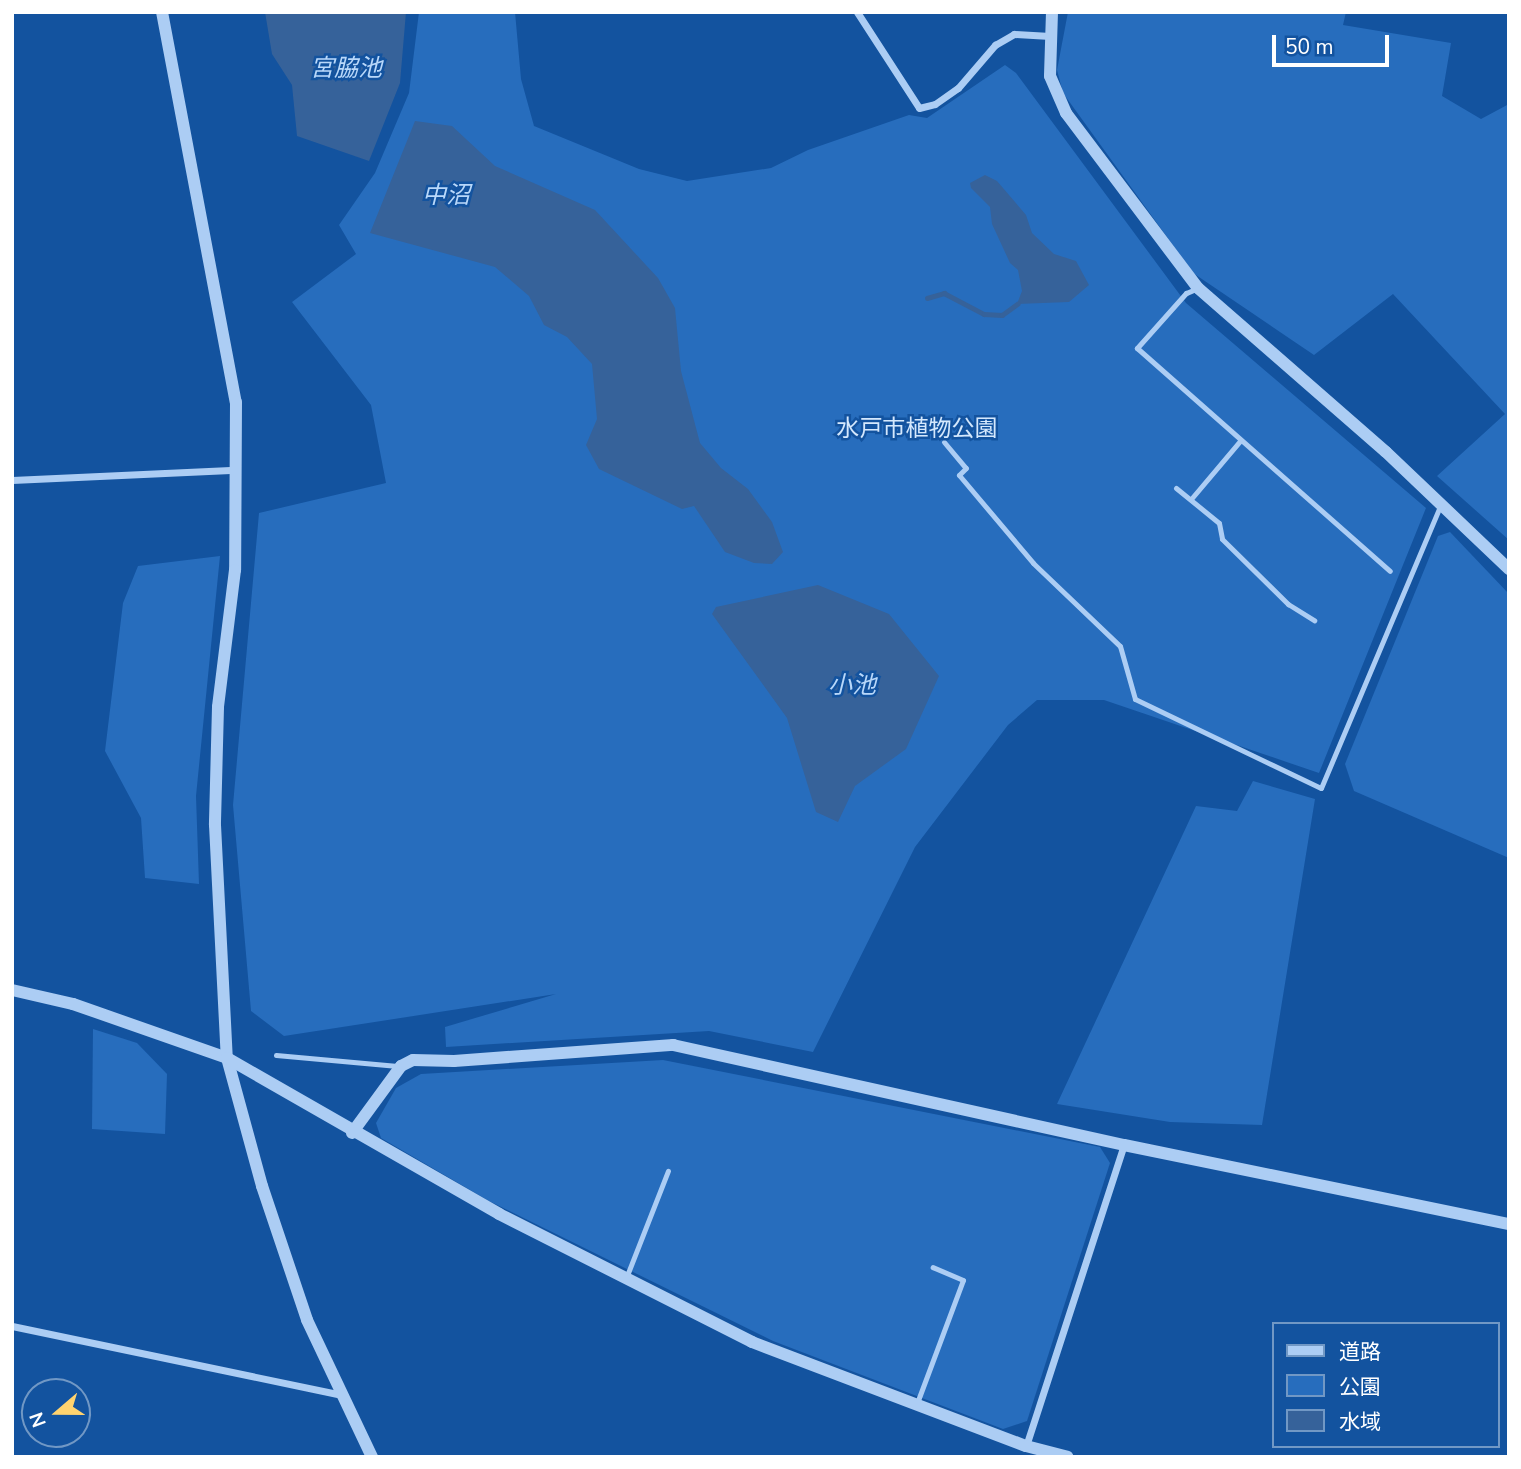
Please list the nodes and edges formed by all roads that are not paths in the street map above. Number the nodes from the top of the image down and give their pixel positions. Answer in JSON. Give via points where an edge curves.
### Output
{"nodes":[{"id":1,"x":162,"y":12,"type":"edge"},
{"id":2,"x":858,"y":12,"type":"edge"},
{"id":3,"x":1052,"y":12,"type":"edge"},
{"id":4,"x":1050,"y":36,"type":"junction"},
{"id":5,"x":1198,"y":288,"type":"junction"},
{"id":6,"x":1240,"y":441,"type":"junction"},
{"id":7,"x":944,"y":442,"type":"dead end"},
{"id":8,"x":236,"y":470,"type":"junction"},
{"id":9,"x":12,"y":480,"type":"edge"},
{"id":10,"x":1176,"y":488,"type":"dead end"},
{"id":11,"x":1191,"y":499,"type":"junction"},
{"id":12,"x":1441,"y":504,"type":"junction"},
{"id":13,"x":1509,"y":569,"type":"edge"},
{"id":14,"x":1390,"y":571,"type":"dead end"},
{"id":15,"x":1314,"y":620,"type":"dead end"},
{"id":16,"x":12,"y":990,"type":"edge"},
{"id":17,"x":276,"y":1055,"type":"dead end"},
{"id":18,"x":227,"y":1059,"type":"junction"},
{"id":19,"x":401,"y":1066,"type":"junction"},
{"id":20,"x":352,"y":1133,"type":"junction"},
{"id":21,"x":1124,"y":1145,"type":"junction"},
{"id":22,"x":668,"y":1171,"type":"dead end"},
{"id":23,"x":1509,"y":1224,"type":"edge"},
{"id":24,"x":933,"y":1266,"type":"dead end"},
{"id":25,"x":626,"y":1278,"type":"junction"},
{"id":26,"x":12,"y":1326,"type":"edge"},
{"id":27,"x":341,"y":1395,"type":"junction"},
{"id":28,"x":916,"y":1406,"type":"junction"},
{"id":29,"x":1027,"y":1446,"type":"junction"},
{"id":30,"x":372,"y":1457,"type":"edge"},
{"id":31,"x":1068,"y":1457,"type":"edge"}],
"edges":[{"from":1,"to":8,"type":"street","via":[[192,190],[231,366]]},
{"from":2,"to":4,"type":"street","via":[[919,108],[935,104],[958,88],[995,45],[1014,34]]},
{"from":3,"to":4,"type":"street"},
{"from":4,"to":5,"type":"street","via":[[1050,76],[1066,113]]},
{"from":5,"to":6,"type":"lane","via":[[1186,293],[1137,348]]},
{"from":5,"to":12,"type":"street"},
{"from":6,"to":11,"type":"lane"},
{"from":6,"to":14,"type":"lane"},
{"from":7,"to":12,"type":"lane","via":[[967,468],[959,475],[1033,563],[1120,646],[1135,699],[1321,789]]},
{"from":8,"to":9,"type":"street"},
{"from":8,"to":18,"type":"street","via":[[235,570],[218,707],[215,788]]},
{"from":10,"to":11,"type":"lane"},
{"from":11,"to":15,"type":"lane","via":[[1219,523],[1222,539],[1288,604]]},
{"from":12,"to":13,"type":"street"},
{"from":16,"to":18,"type":"street","via":[[74,1004]]},
{"from":17,"to":19,"type":"lane"},
{"from":18,"to":20,"type":"street"},
{"from":18,"to":27,"type":"street","via":[[262,1186],[307,1320]]},
{"from":19,"to":20,"type":"street"},
{"from":19,"to":21,"type":"street","via":[[413,1060],[673,1045]]},
{"from":20,"to":25,"type":"street"},
{"from":21,"to":23,"type":"street"},
{"from":21,"to":29,"type":"street"},
{"from":22,"to":25,"type":"lane"},
{"from":24,"to":28,"type":"lane","via":[[963,1280]]},
{"from":25,"to":28,"type":"street","via":[[752,1342]]},
{"from":26,"to":27,"type":"street"},
{"from":27,"to":30,"type":"street"},
{"from":28,"to":29,"type":"street"},
{"from":29,"to":31,"type":"street"}]}
